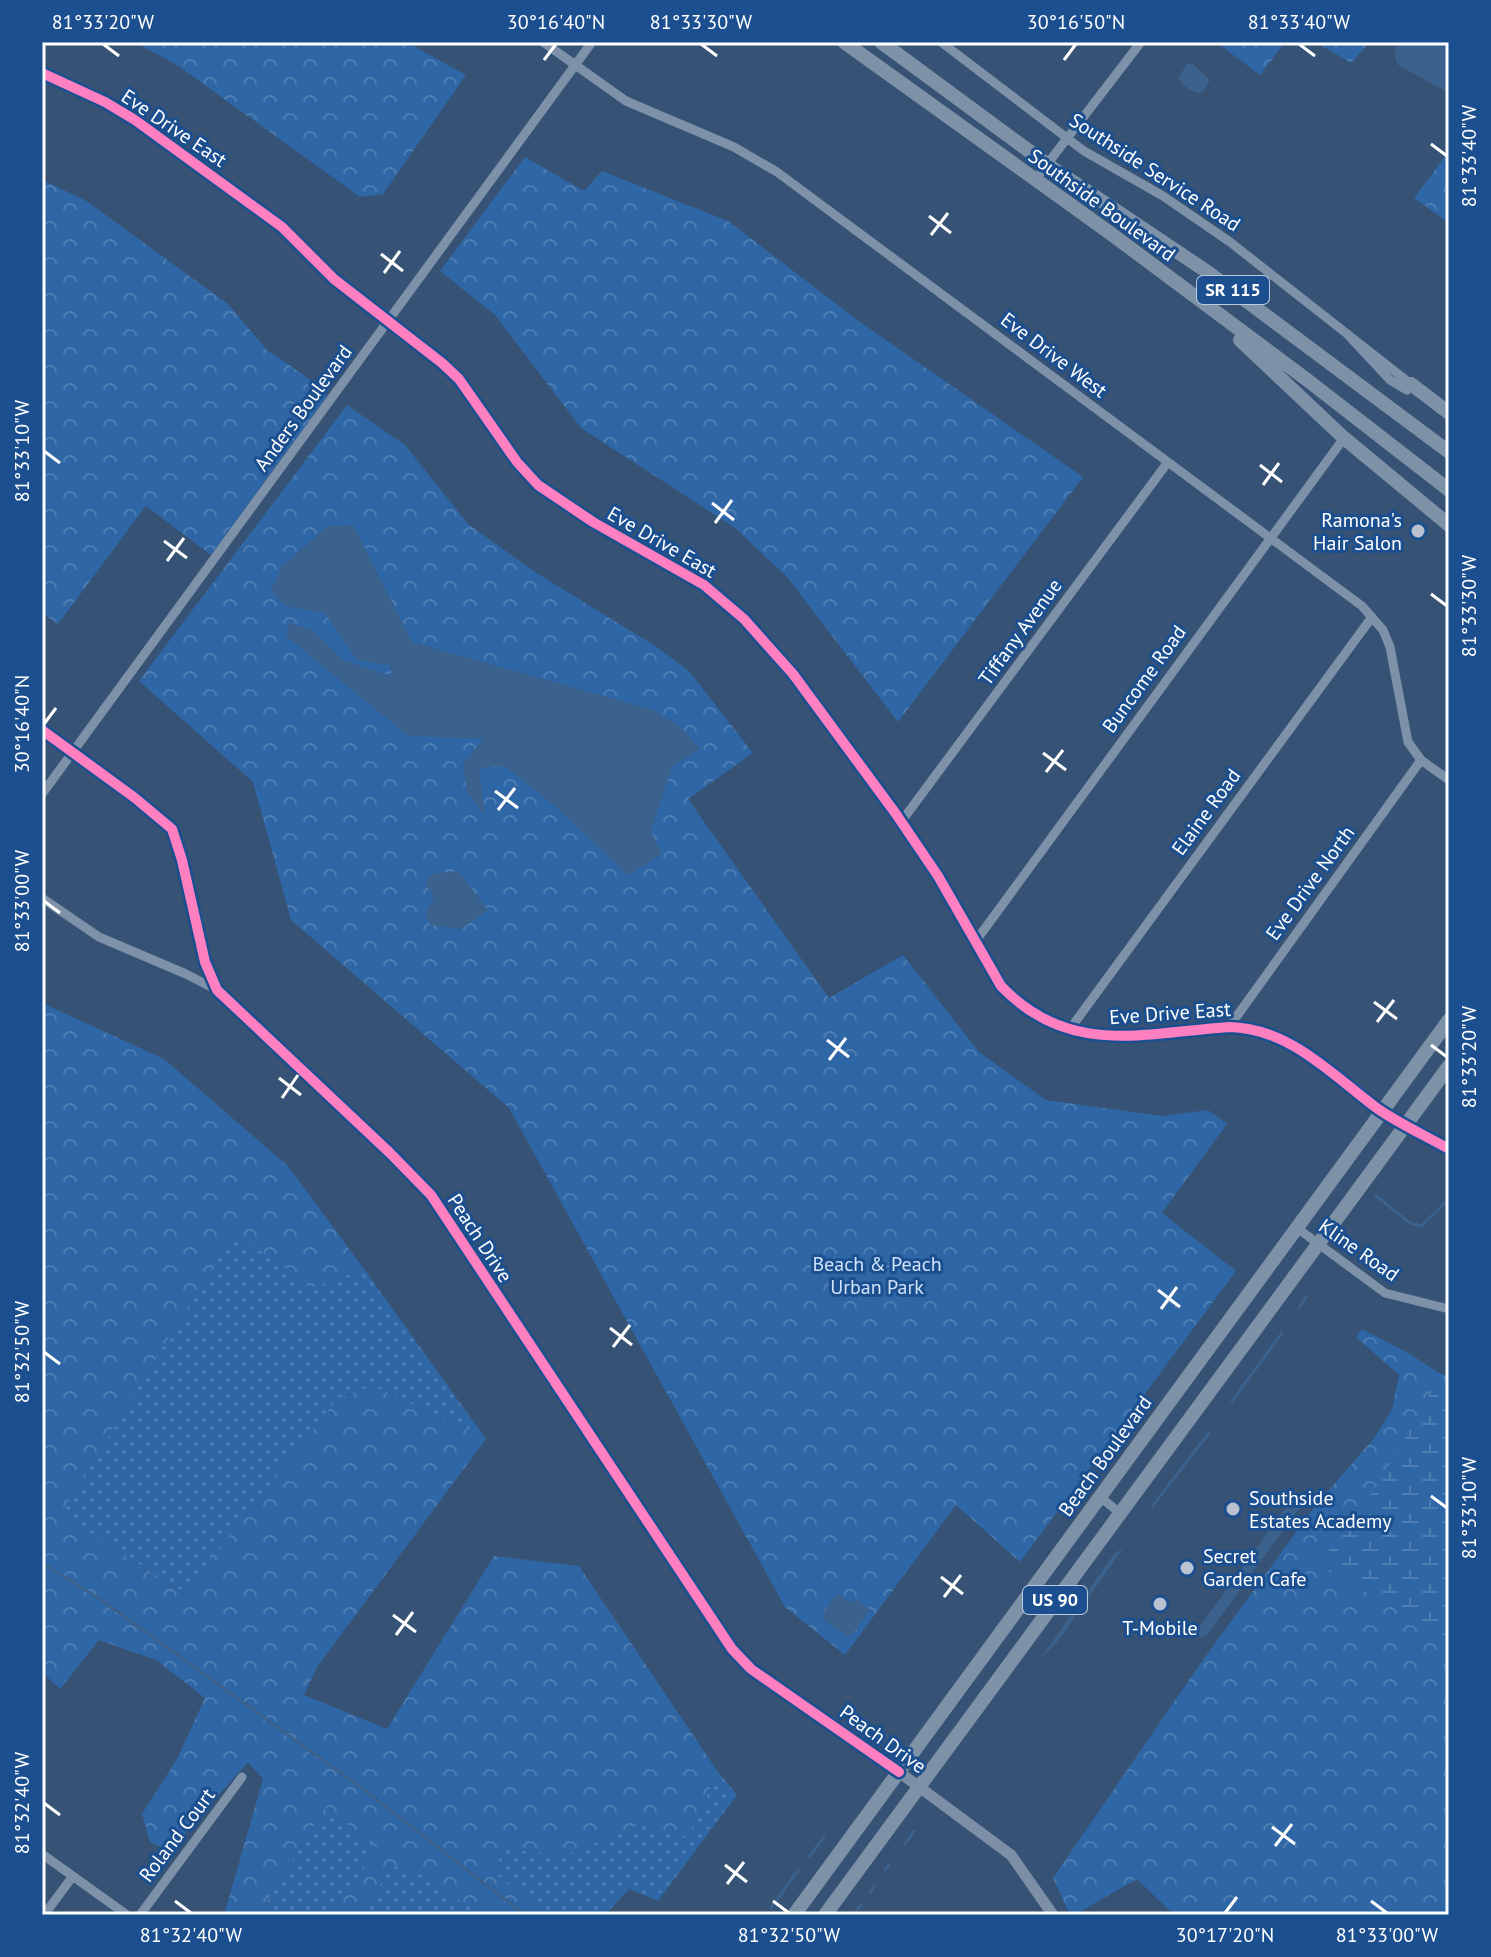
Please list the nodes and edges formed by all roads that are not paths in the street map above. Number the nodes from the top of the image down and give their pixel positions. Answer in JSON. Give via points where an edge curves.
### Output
{"nodes":[{"id":1,"x":543,"y":42,"type":"edge"},
{"id":2,"x":592,"y":42,"type":"edge"},
{"id":3,"x":844,"y":42,"type":"edge"},
{"id":4,"x":881,"y":42,"type":"edge"},
{"id":5,"x":941,"y":42,"type":"edge"},
{"id":6,"x":1141,"y":42,"type":"edge"},
{"id":7,"x":576,"y":65,"type":"junction"},
{"id":8,"x":42,"y":73,"type":"edge"},
{"id":9,"x":1069,"y":138,"type":"junction"},
{"id":10,"x":1048,"y":165,"type":"junction"},
{"id":11,"x":1035,"y":180,"type":"junction"},
{"id":12,"x":1196,"y":299,"type":"junction"},
{"id":13,"x":389,"y":321,"type":"junction"},
{"id":14,"x":1411,"y":384,"type":"joint"},
{"id":15,"x":1449,"y":413,"type":"edge"},
{"id":16,"x":1344,"y":438,"type":"junction"},
{"id":17,"x":1449,"y":449,"type":"edge"},
{"id":18,"x":1168,"y":462,"type":"junction"},
{"id":19,"x":1449,"y":490,"type":"edge"},
{"id":20,"x":1449,"y":525,"type":"edge"},
{"id":21,"x":1270,"y":537,"type":"junction"},
{"id":22,"x":1372,"y":617,"type":"junction"},
{"id":23,"x":42,"y":730,"type":"edge"},
{"id":24,"x":73,"y":752,"type":"junction"},
{"id":25,"x":1421,"y":760,"type":"junction"},
{"id":26,"x":1449,"y":780,"type":"edge"},
{"id":27,"x":42,"y":794,"type":"edge"},
{"id":28,"x":901,"y":822,"type":"junction"},
{"id":29,"x":42,"y":898,"type":"edge"},
{"id":30,"x":975,"y":942,"type":"junction"},
{"id":31,"x":217,"y":990,"type":"junction"},
{"id":32,"x":1449,"y":1020,"type":"edge"},
{"id":33,"x":1229,"y":1027,"type":"junction"},
{"id":34,"x":1070,"y":1029,"type":"junction"},
{"id":35,"x":1449,"y":1066,"type":"edge"},
{"id":36,"x":1382,"y":1111,"type":"junction"},
{"id":37,"x":1405,"y":1124,"type":"junction"},
{"id":38,"x":1449,"y":1149,"type":"edge"},
{"id":39,"x":1297,"y":1228,"type":"junction"},
{"id":40,"x":1317,"y":1244,"type":"junction"},
{"id":41,"x":1449,"y":1309,"type":"edge"},
{"id":42,"x":1100,"y":1497,"type":"junction"},
{"id":43,"x":1120,"y":1513,"type":"junction"},
{"id":44,"x":899,"y":1772,"type":"junction"},
{"id":45,"x":242,"y":1777,"type":"dead end"},
{"id":46,"x":919,"y":1786,"type":"junction"},
{"id":47,"x":42,"y":1854,"type":"edge"},
{"id":48,"x":73,"y":1876,"type":"junction"},
{"id":49,"x":44,"y":1915,"type":"edge"},
{"id":50,"x":127,"y":1915,"type":"edge"},
{"id":51,"x":140,"y":1915,"type":"edge"},
{"id":52,"x":794,"y":1915,"type":"edge"},
{"id":53,"x":825,"y":1915,"type":"edge"},
{"id":54,"x":1053,"y":1915,"type":"edge"}],
"edges":[{"from":1,"to":7,"type":"street","name":"Eve Drive West"},
{"from":2,"to":7,"type":"street","name":"Anders Boulevard"},
{"from":3,"to":11,"type":"highway","name":"Southside Boulevard","number":"SR 115"},
{"from":4,"to":10,"type":"highway","name":"Southside Boulevard","number":"SR 115"},
{"from":5,"to":9,"type":"street","name":"Southside Service Road"},
{"from":6,"to":9,"type":"street"},
{"from":7,"to":13,"type":"street","name":"Anders Boulevard"},
{"from":7,"to":18,"type":"street","name":"Eve Drive West","via":[[638,108],[734,147],[777,172]]},
{"from":8,"to":13,"type":"street","name":"Eve Drive East","via":[[105,102],[160,137],[282,227],[334,279]]},
{"from":9,"to":10,"type":"street"},
{"from":9,"to":14,"type":"street","name":"Southside Service Road","via":[[1230,242]]},
{"from":10,"to":11,"type":"street"},
{"from":10,"to":17,"type":"highway","name":"Southside Boulevard","number":"SR 115","via":[[1209,273]]},
{"from":11,"to":12,"type":"highway","name":"Southside Boulevard","number":"SR 115"},
{"from":12,"to":16,"type":"highway"},
{"from":12,"to":19,"type":"highway","name":"Southside Boulevard","number":"SR 115"},
{"from":13,"to":24,"type":"street","name":"Anders Boulevard"},
{"from":13,"to":28,"type":"street","name":"Eve Drive East","via":[[459,379],[538,485],[704,585],[744,619],[793,674]]},
{"from":14,"to":15,"type":"highway"},
{"from":16,"to":20,"type":"highway"},
{"from":16,"to":21,"type":"street","name":"Buncome Road"},
{"from":18,"to":21,"type":"street","name":"Eve Drive West"},
{"from":18,"to":28,"type":"street","name":"Tiffany Avenue"},
{"from":21,"to":22,"type":"street","name":"Eve Drive West"},
{"from":21,"to":30,"type":"street","name":"Buncome Road"},
{"from":22,"to":25,"type":"street","name":"Eve Drive West","via":[[1390,647],[1408,742]]},
{"from":22,"to":34,"type":"street","name":"Elaine Road"},
{"from":23,"to":24,"type":"street","name":"Peach Drive"},
{"from":24,"to":27,"type":"street","name":"Anders Boulevard"},
{"from":24,"to":31,"type":"street","name":"Peach Drive","via":[[172,829],[205,962]]},
{"from":25,"to":26,"type":"street","name":"Eve Drive West"},
{"from":25,"to":33,"type":"street","name":"Eve Drive North"},
{"from":28,"to":30,"type":"street","name":"Eve Drive East"},
{"from":29,"to":31,"type":"street","via":[[99,937]]},
{"from":30,"to":34,"type":"street","name":"Eve Drive East","via":[[1014,999],[1038,1017]]},
{"from":31,"to":44,"type":"street","name":"Peach Drive","via":[[431,1195],[732,1649],[751,1669]]},
{"from":32,"to":36,"type":"highway","name":"Beach Boulevard","number":"US 90"},
{"from":33,"to":34,"type":"street","name":"Eve Drive East","via":[[1122,1037]]},
{"from":33,"to":36,"type":"street","name":"Eve Drive East","via":[[1286,1040]]},
{"from":35,"to":37,"type":"highway","number":"US 90"},
{"from":36,"to":37,"type":"street","name":"Eve Drive East"},
{"from":36,"to":39,"type":"highway","name":"Beach Boulevard","number":"US 90"},
{"from":37,"to":38,"type":"street","name":"Eve Drive East"},
{"from":37,"to":40,"type":"highway","number":"US 90"},
{"from":39,"to":40,"type":"street","name":"Kline Road"},
{"from":39,"to":42,"type":"highway","name":"Beach Boulevard","number":"US 90"},
{"from":40,"to":41,"type":"street","name":"Kline Road","via":[[1385,1293]]},
{"from":40,"to":43,"type":"highway","number":"US 90"},
{"from":42,"to":43,"type":"street"},
{"from":42,"to":44,"type":"highway","name":"Beach Boulevard","number":"US 90"},
{"from":43,"to":46,"type":"highway","number":"US 90"},
{"from":44,"to":46,"type":"main road","name":"Peach Drive"},
{"from":44,"to":52,"type":"highway","name":"Beach Boulevard","number":"US 90"},
{"from":45,"to":51,"type":"street","name":"Roland Court"},
{"from":46,"to":53,"type":"highway","number":"US 90"},
{"from":46,"to":54,"type":"main road","name":"Peach Drive","via":[[1011,1855]]},
{"from":47,"to":48,"type":"street"},
{"from":48,"to":49,"type":"street"},
{"from":48,"to":50,"type":"street"}]}
